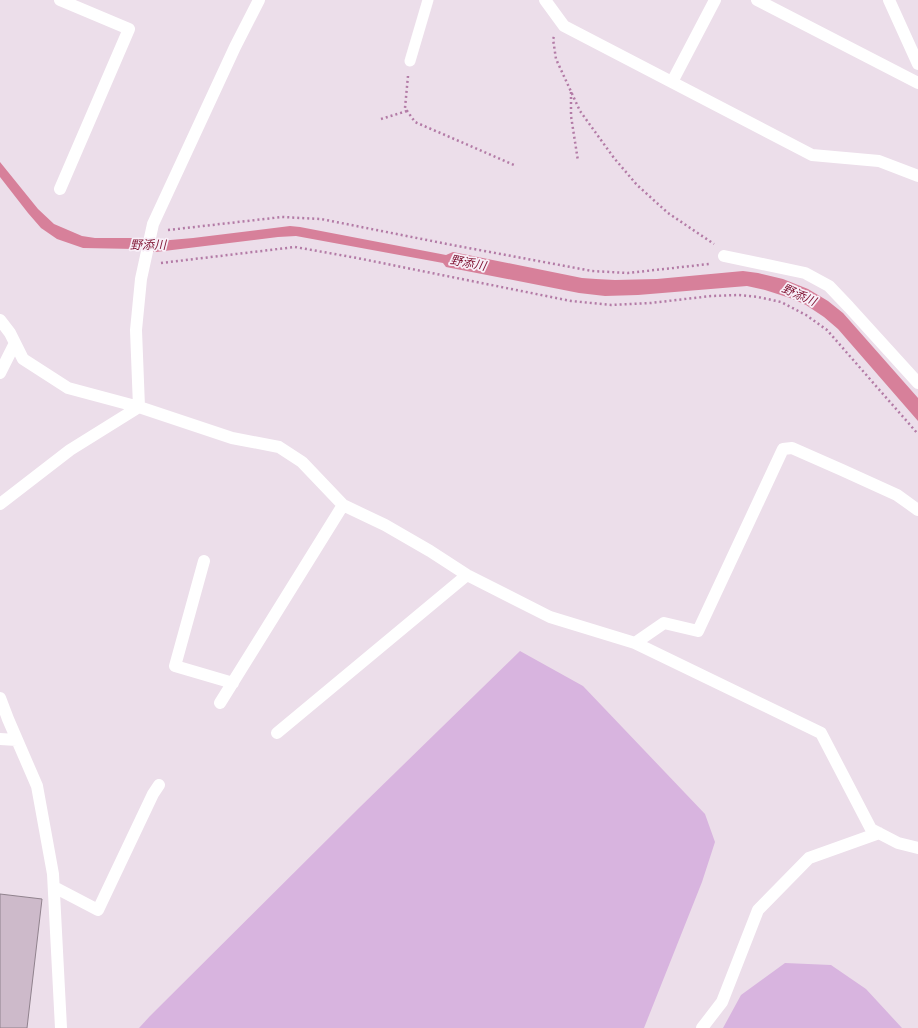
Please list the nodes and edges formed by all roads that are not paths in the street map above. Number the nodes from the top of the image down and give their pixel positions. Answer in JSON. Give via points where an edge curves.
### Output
{"nodes":[{"id":1,"x":60,"y":0,"type":"edge"},
{"id":2,"x":259,"y":0,"type":"edge"},
{"id":3,"x":428,"y":0,"type":"edge"},
{"id":4,"x":545,"y":0,"type":"edge"},
{"id":5,"x":715,"y":0,"type":"edge"},
{"id":6,"x":757,"y":0,"type":"edge"},
{"id":7,"x":889,"y":0,"type":"edge"},
{"id":8,"x":410,"y":61,"type":"road end"},
{"id":9,"x":918,"y":64,"type":"edge"},
{"id":10,"x":672,"y":82,"type":"junction"},
{"id":11,"x":918,"y":83,"type":"edge"},
{"id":12,"x":918,"y":176,"type":"edge"},
{"id":13,"x":60,"y":189,"type":"dead end"},
{"id":14,"x":724,"y":256,"type":"road end"},
{"id":15,"x":0,"y":320,"type":"edge"},
{"id":16,"x":15,"y":343,"type":"junction"},
{"id":17,"x":0,"y":373,"type":"edge"},
{"id":18,"x":918,"y":384,"type":"edge"},
{"id":19,"x":139,"y":407,"type":"junction"},
{"id":20,"x":0,"y":504,"type":"edge"},
{"id":21,"x":343,"y":505,"type":"junction"},
{"id":22,"x":918,"y":510,"type":"edge"},
{"id":23,"x":204,"y":561,"type":"dead end"},
{"id":24,"x":467,"y":575,"type":"junction"},
{"id":25,"x":635,"y":643,"type":"junction"},
{"id":26,"x":233,"y":682,"type":"junction"},
{"id":27,"x":0,"y":698,"type":"edge"},
{"id":28,"x":220,"y":703,"type":"dead end"},
{"id":29,"x":277,"y":733,"type":"dead end"},
{"id":30,"x":0,"y":739,"type":"edge"},
{"id":31,"x":17,"y":740,"type":"junction"},
{"id":32,"x":159,"y":785,"type":"dead end"},
{"id":33,"x":880,"y":833,"type":"junction"},
{"id":34,"x":918,"y":848,"type":"edge"},
{"id":35,"x":54,"y":887,"type":"junction"},
{"id":36,"x":61,"y":1028,"type":"edge"},
{"id":37,"x":702,"y":1028,"type":"edge"}],
"edges":[{"from":1,"to":13,"type":"street","via":[[129,29]]},
{"from":2,"to":19,"type":"street","via":[[153,224],[141,279],[136,330]]},
{"from":3,"to":8,"type":"lane"},
{"from":4,"to":10,"type":"street","via":[[564,26]]},
{"from":5,"to":10,"type":"street"},
{"from":6,"to":11,"type":"street"},
{"from":7,"to":9,"type":"street"},
{"from":10,"to":12,"type":"street","via":[[812,155],[879,161]]},
{"from":14,"to":18,"type":"street","via":[[804,273],[829,286]]},
{"from":15,"to":16,"type":"street"},
{"from":16,"to":17,"type":"street"},
{"from":16,"to":19,"type":"street","via":[[23,360],[68,388]]},
{"from":19,"to":20,"type":"street","via":[[70,450]]},
{"from":19,"to":21,"type":"street","via":[[232,438],[279,447],[302,462]]},
{"from":21,"to":24,"type":"street","via":[[385,525]]},
{"from":21,"to":26,"type":"street"},
{"from":22,"to":25,"type":"street","via":[[897,495],[842,470],[792,448],[783,449],[698,631],[664,623]]},
{"from":23,"to":26,"type":"street","via":[[175,666]]},
{"from":24,"to":25,"type":"street","via":[[550,617]]},
{"from":24,"to":29,"type":"street"},
{"from":25,"to":33,"type":"street","via":[[821,733],[871,829]]},
{"from":26,"to":28,"type":"street"},
{"from":27,"to":31,"type":"street"},
{"from":30,"to":31,"type":"street"},
{"from":31,"to":35,"type":"street","via":[[37,786]]},
{"from":32,"to":35,"type":"street","via":[[98,910]]},
{"from":33,"to":34,"type":"street","via":[[898,843]]},
{"from":33,"to":37,"type":"street","via":[[809,858],[758,910],[722,1002]]},
{"from":35,"to":36,"type":"street"}]}
